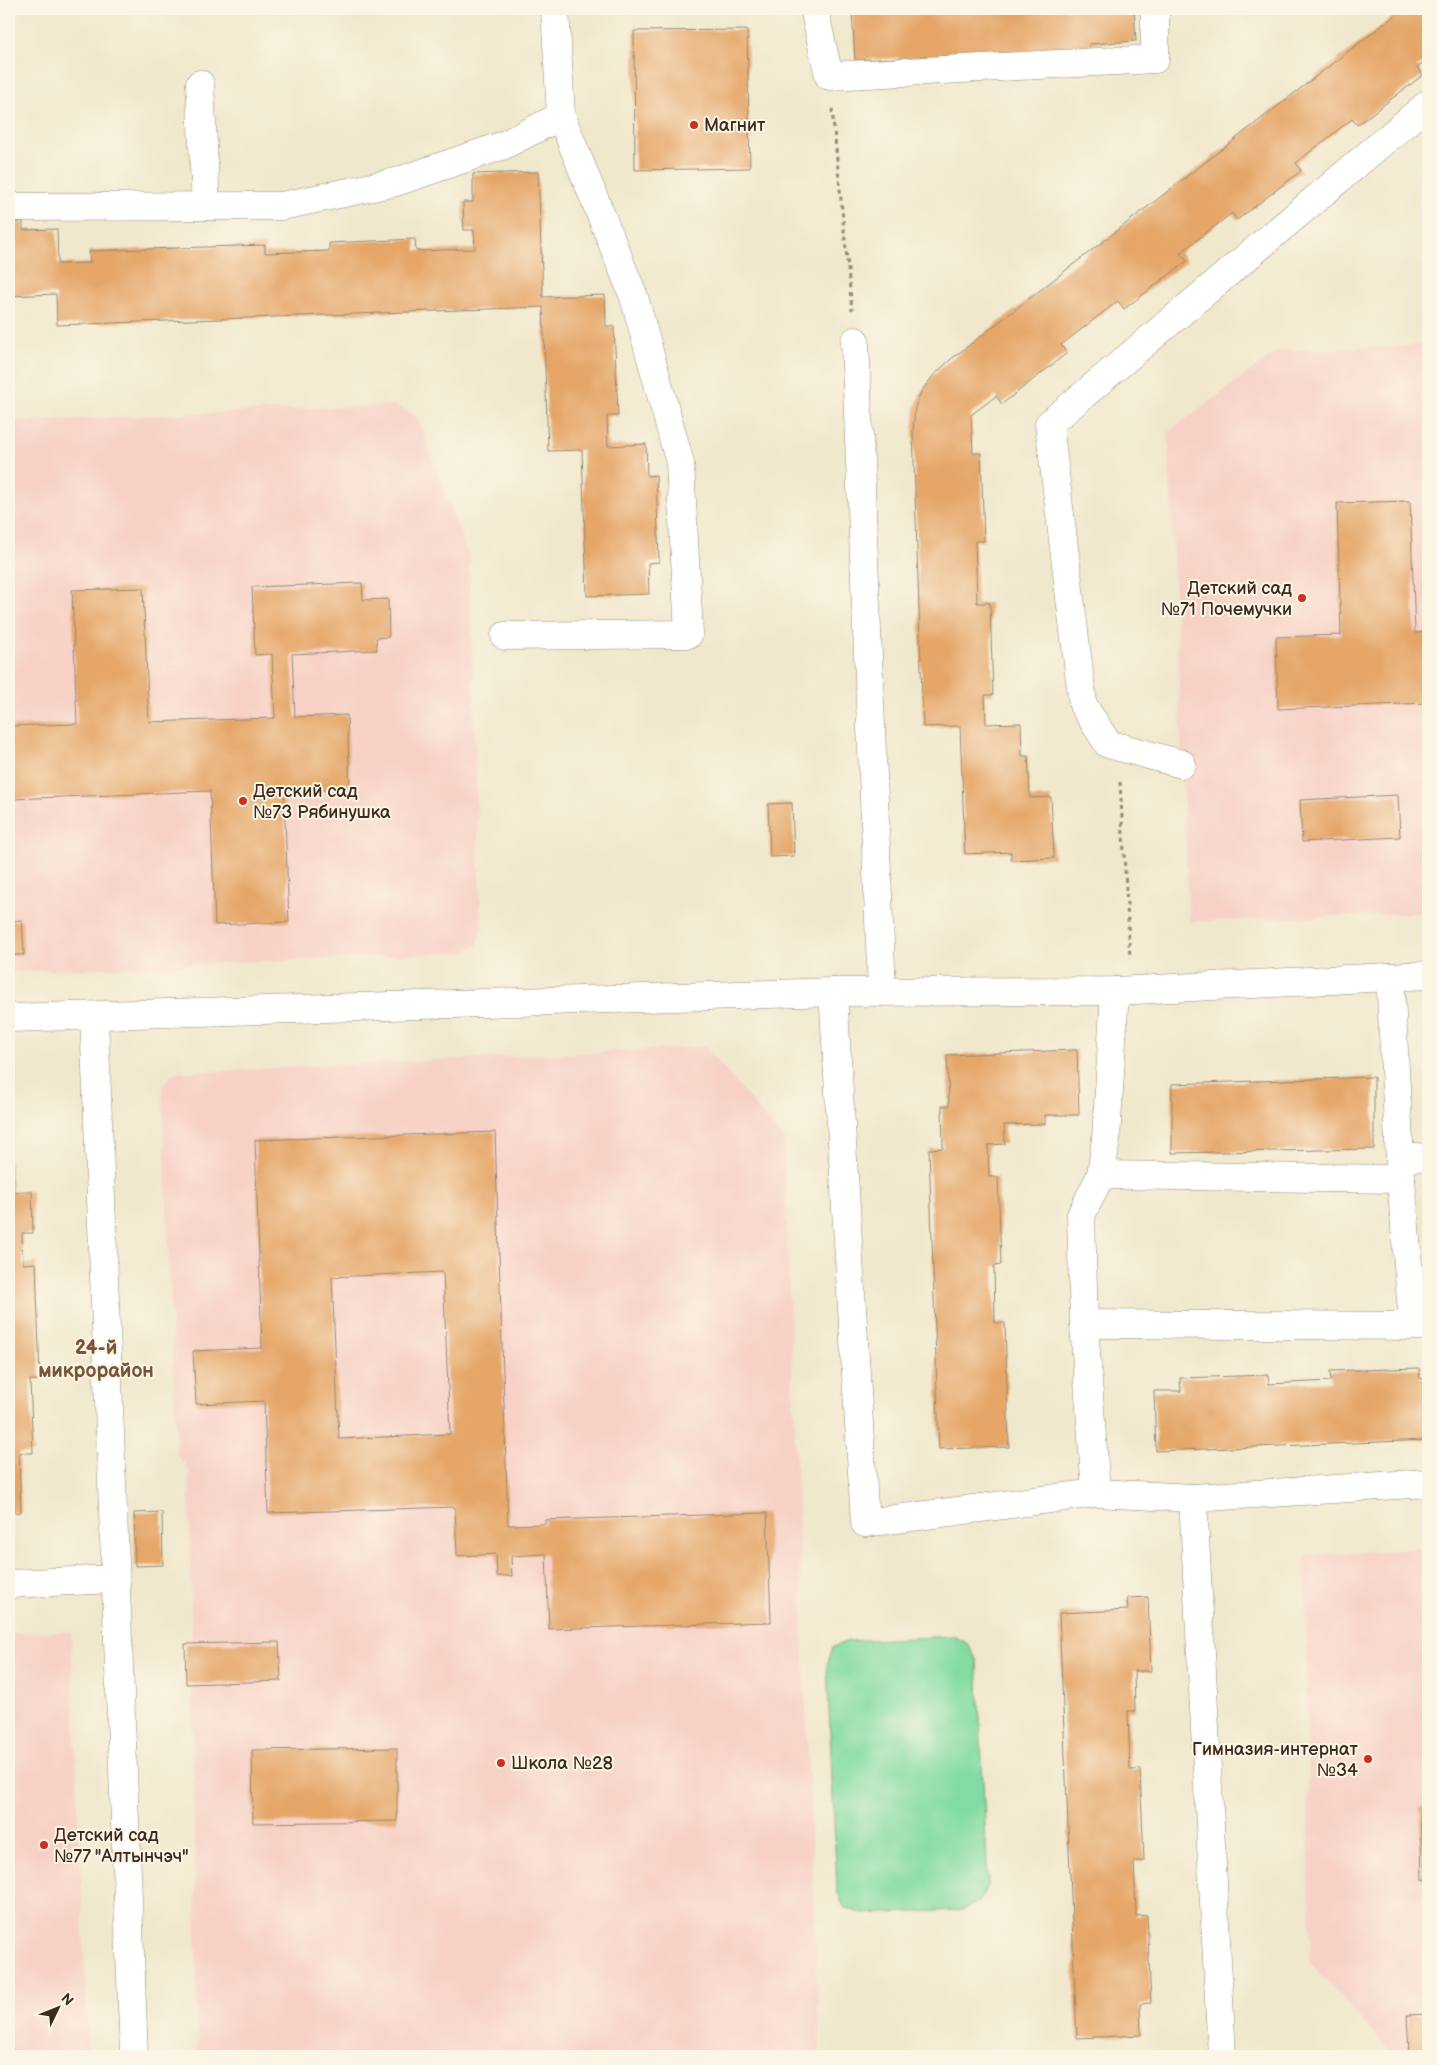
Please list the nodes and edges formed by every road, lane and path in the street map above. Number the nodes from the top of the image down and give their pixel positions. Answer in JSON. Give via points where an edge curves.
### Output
{"nodes":[{"id":1,"x":555,"y":9,"type":"edge"},
{"id":2,"x":814,"y":9,"type":"edge"},
{"id":3,"x":1155,"y":9,"type":"edge"},
{"id":4,"x":829,"y":76,"type":"junction"},
{"id":5,"x":200,"y":84,"type":"dead end"},
{"id":6,"x":1428,"y":104,"type":"edge"},
{"id":7,"x":561,"y":116,"type":"junction"},
{"id":8,"x":206,"y":206,"type":"junction"},
{"id":9,"x":9,"y":207,"type":"edge"},
{"id":10,"x":855,"y":341,"type":"joint"},
{"id":11,"x":505,"y":636,"type":"dead end"},
{"id":12,"x":1118,"y":746,"type":"junction"},
{"id":13,"x":1182,"y":764,"type":"dead end"},
{"id":14,"x":1428,"y":976,"type":"edge"},
{"id":15,"x":1390,"y":977,"type":"junction"},
{"id":16,"x":1123,"y":990,"type":"junction"},
{"id":17,"x":833,"y":992,"type":"junction"},
{"id":18,"x":882,"y":992,"type":"junction"},
{"id":19,"x":94,"y":1016,"type":"junction"},
{"id":20,"x":9,"y":1018,"type":"edge"},
{"id":21,"x":1428,"y":1158,"type":"edge"},
{"id":22,"x":1401,"y":1168,"type":"junction"},
{"id":23,"x":1101,"y":1174,"type":"junction"},
{"id":24,"x":1084,"y":1324,"type":"junction"},
{"id":25,"x":1420,"y":1326,"type":"edge"},
{"id":26,"x":1428,"y":1483,"type":"edge"},
{"id":27,"x":1096,"y":1493,"type":"junction"},
{"id":28,"x":1193,"y":1498,"type":"junction"},
{"id":29,"x":115,"y":1579,"type":"junction"},
{"id":30,"x":9,"y":1584,"type":"edge"},
{"id":31,"x":134,"y":2056,"type":"edge"},
{"id":32,"x":1222,"y":2056,"type":"edge"}],
"edges":[{"from":1,"to":7,"type":"lane"},
{"from":2,"to":4,"type":"lane"},
{"from":3,"to":4,"type":"lane","via":[[1155,59]]},
{"from":4,"to":10,"type":"path"},
{"from":5,"to":8,"type":"lane"},
{"from":6,"to":12,"type":"lane","via":[[1049,424],[1083,705],[1108,744]]},
{"from":7,"to":8,"type":"lane","via":[[504,145],[396,182],[282,206]]},
{"from":7,"to":11,"type":"lane","via":[[634,297],[680,463],[689,634]]},
{"from":8,"to":9,"type":"lane"},
{"from":10,"to":18,"type":"lane"},
{"from":12,"to":13,"type":"lane"},
{"from":12,"to":16,"type":"path"},
{"from":14,"to":15,"type":"lane"},
{"from":15,"to":16,"type":"lane"},
{"from":15,"to":22,"type":"lane"},
{"from":16,"to":18,"type":"lane"},
{"from":16,"to":23,"type":"lane"},
{"from":17,"to":18,"type":"lane"},
{"from":17,"to":19,"type":"lane"},
{"from":17,"to":27,"type":"lane","via":[[865,1523]]},
{"from":19,"to":20,"type":"lane"},
{"from":19,"to":29,"type":"lane"},
{"from":21,"to":22,"type":"lane"},
{"from":22,"to":23,"type":"lane"},
{"from":22,"to":25,"type":"lane"},
{"from":23,"to":24,"type":"lane","via":[[1081,1215]]},
{"from":24,"to":25,"type":"lane"},
{"from":24,"to":27,"type":"lane"},
{"from":26,"to":28,"type":"lane"},
{"from":27,"to":28,"type":"lane"},
{"from":28,"to":32,"type":"lane"},
{"from":29,"to":30,"type":"lane"},
{"from":29,"to":31,"type":"lane"}]}
